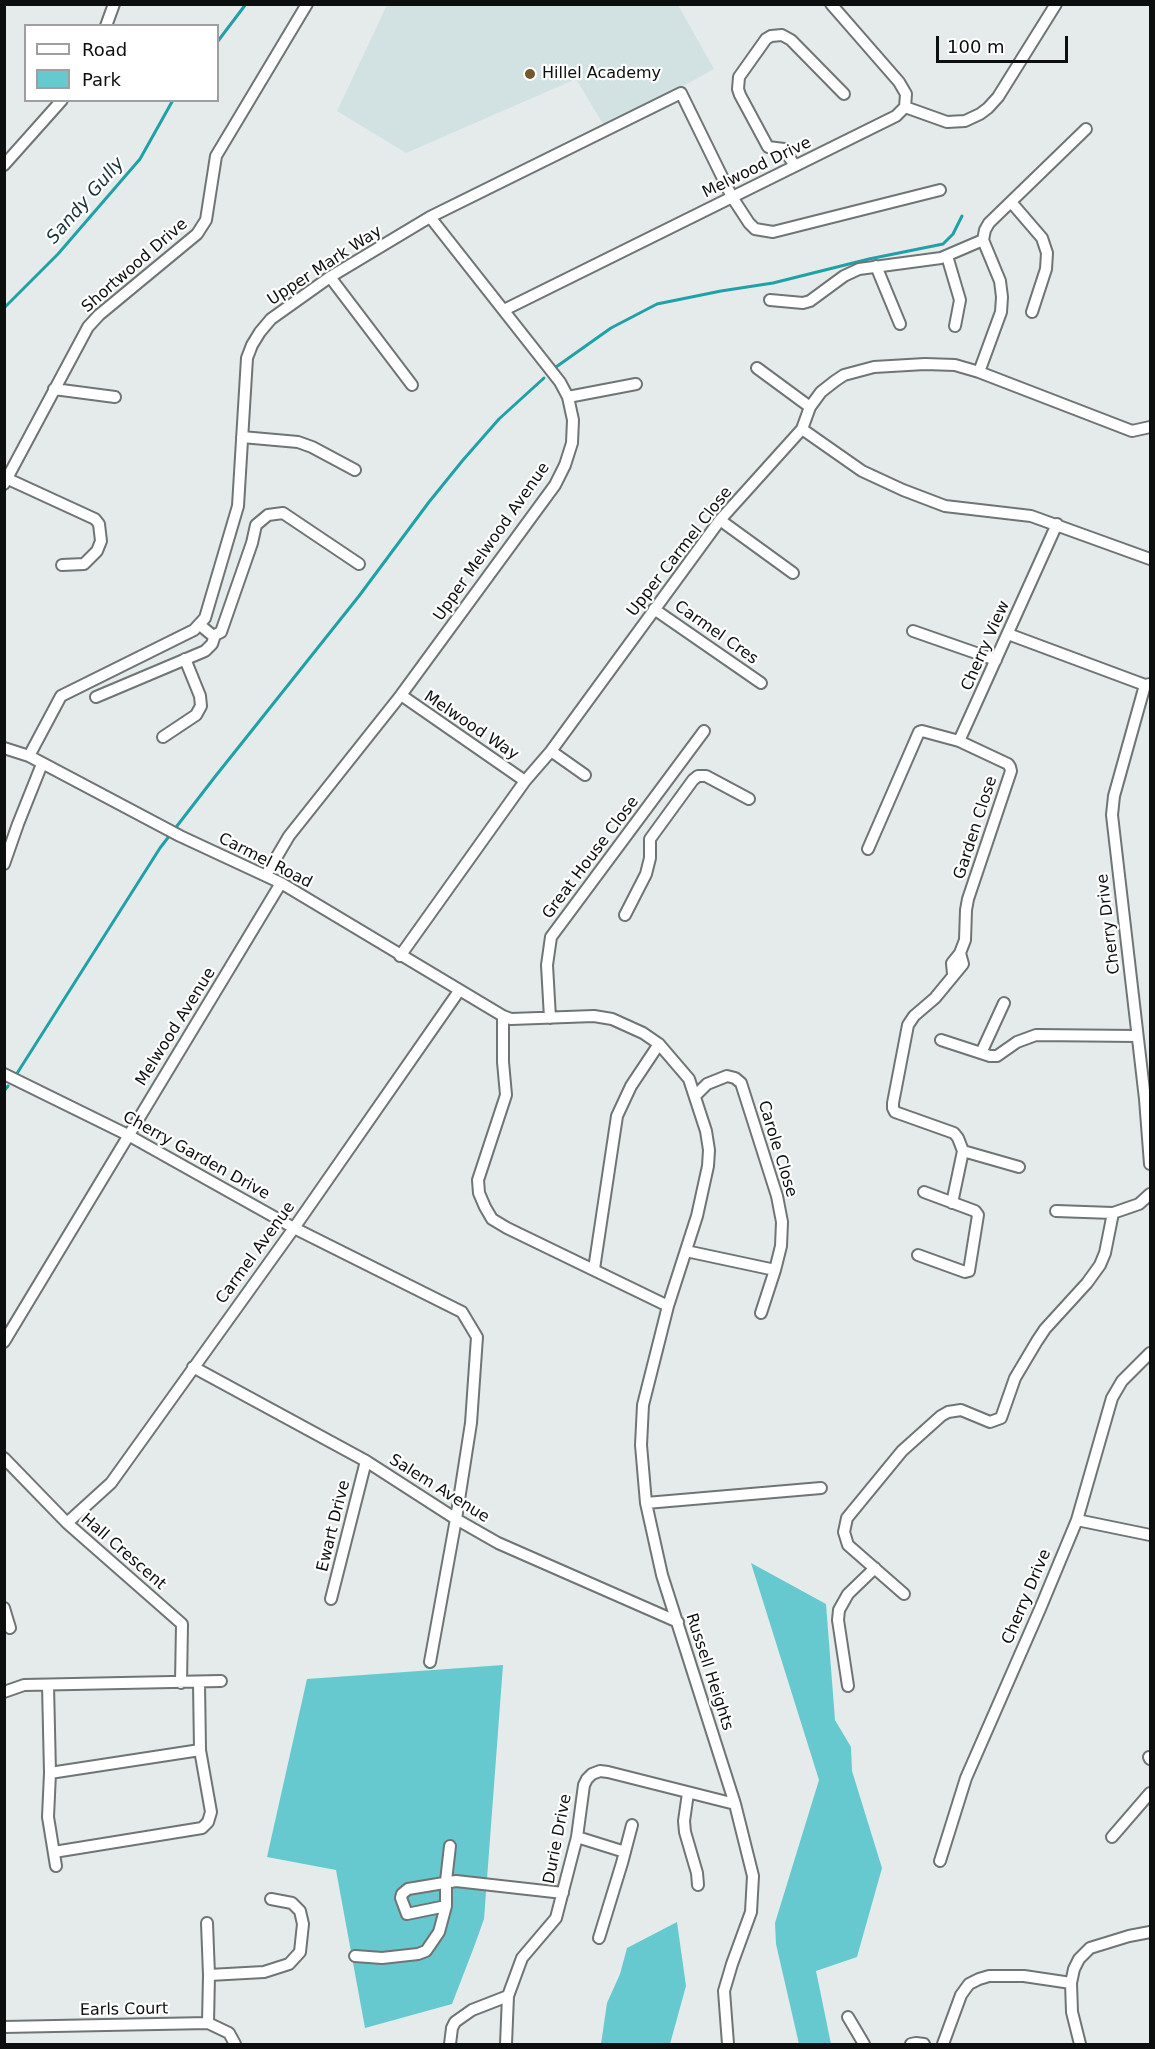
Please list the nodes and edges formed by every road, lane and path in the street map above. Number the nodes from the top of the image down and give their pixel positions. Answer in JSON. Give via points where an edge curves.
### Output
{"nodes":[{"id":1,"x":114,"y":4,"type":"edge"},
{"id":2,"x":307,"y":4,"type":"edge"},
{"id":3,"x":831,"y":4,"type":"edge"},
{"id":4,"x":1056,"y":4,"type":"edge"},
{"id":5,"x":107,"y":24,"type":"edge"},
{"id":6,"x":844,"y":94,"type":"dead end"},
{"id":7,"x":60,"y":102,"type":"edge"},
{"id":8,"x":905,"y":107,"type":"junction"},
{"id":9,"x":1086,"y":129,"type":"dead end"},
{"id":10,"x":4,"y":165,"type":"edge"},
{"id":11,"x":795,"y":166,"type":"junction"},
{"id":12,"x":940,"y":190,"type":"dead end"},
{"id":13,"x":732,"y":197,"type":"junction"},
{"id":14,"x":1011,"y":202,"type":"junction"},
{"id":15,"x":430,"y":217,"type":"junction"},
{"id":16,"x":983,"y":240,"type":"junction"},
{"id":17,"x":947,"y":256,"type":"junction"},
{"id":18,"x":876,"y":266,"type":"junction"},
{"id":19,"x":330,"y":277,"type":"junction"},
{"id":20,"x":770,"y":300,"type":"dead end"},
{"id":21,"x":504,"y":310,"type":"junction"},
{"id":22,"x":1032,"y":312,"type":"dead end"},
{"id":23,"x":900,"y":324,"type":"dead end"},
{"id":24,"x":955,"y":326,"type":"dead end"},
{"id":25,"x":757,"y":368,"type":"dead end"},
{"id":26,"x":980,"y":372,"type":"junction"},
{"id":27,"x":636,"y":384,"type":"dead end"},
{"id":28,"x":412,"y":385,"type":"dead end"},
{"id":29,"x":54,"y":389,"type":"junction"},
{"id":30,"x":115,"y":397,"type":"dead end"},
{"id":31,"x":568,"y":397,"type":"junction"},
{"id":32,"x":810,"y":407,"type":"junction"},
{"id":33,"x":1150,"y":427,"type":"edge"},
{"id":34,"x":802,"y":429,"type":"junction"},
{"id":35,"x":242,"y":437,"type":"junction"},
{"id":36,"x":355,"y":470,"type":"dead end"},
{"id":37,"x":6,"y":482,"type":"edge"},
{"id":38,"x":720,"y":520,"type":"junction"},
{"id":39,"x":1057,"y":524,"type":"junction"},
{"id":40,"x":1150,"y":560,"type":"edge"},
{"id":41,"x":359,"y":564,"type":"dead end"},
{"id":42,"x":62,"y":565,"type":"dead end"},
{"id":43,"x":793,"y":573,"type":"dead end"},
{"id":44,"x":654,"y":609,"type":"junction"},
{"id":45,"x":200,"y":625,"type":"junction"},
{"id":46,"x":914,"y":631,"type":"dead end"},
{"id":47,"x":1008,"y":634,"type":"junction"},
{"id":48,"x":215,"y":635,"type":"junction"},
{"id":49,"x":185,"y":659,"type":"junction"},
{"id":50,"x":996,"y":660,"type":"junction"},
{"id":51,"x":761,"y":683,"type":"dead end"},
{"id":52,"x":1148,"y":684,"type":"edge"},
{"id":53,"x":400,"y":695,"type":"junction"},
{"id":54,"x":96,"y":697,"type":"dead end"},
{"id":55,"x":704,"y":731,"type":"dead end"},
{"id":56,"x":163,"y":737,"type":"dead end"},
{"id":57,"x":959,"y":741,"type":"junction"},
{"id":58,"x":4,"y":748,"type":"edge"},
{"id":59,"x":550,"y":751,"type":"junction"},
{"id":60,"x":29,"y":756,"type":"junction"},
{"id":61,"x":42,"y":764,"type":"junction"},
{"id":62,"x":585,"y":775,"type":"dead end"},
{"id":63,"x":525,"y":781,"type":"junction"},
{"id":64,"x":658,"y":793,"type":"junction"},
{"id":65,"x":749,"y":799,"type":"dead end"},
{"id":66,"x":674,"y":804,"type":"junction"},
{"id":67,"x":867,"y":849,"type":"dead end"},
{"id":68,"x":4,"y":864,"type":"edge"},
{"id":69,"x":267,"y":875,"type":"junction"},
{"id":70,"x":281,"y":883,"type":"junction"},
{"id":71,"x":625,"y":915,"type":"dead end"},
{"id":72,"x":400,"y":956,"type":"junction"},
{"id":73,"x":459,"y":992,"type":"junction"},
{"id":74,"x":1004,"y":1003,"type":"dead end"},
{"id":75,"x":503,"y":1016,"type":"junction"},
{"id":76,"x":550,"y":1018,"type":"junction"},
{"id":77,"x":1137,"y":1036,"type":"junction"},
{"id":78,"x":942,"y":1040,"type":"dead end"},
{"id":79,"x":658,"y":1044,"type":"junction"},
{"id":80,"x":981,"y":1053,"type":"junction"},
{"id":81,"x":4,"y":1074,"type":"edge"},
{"id":82,"x":695,"y":1095,"type":"junction"},
{"id":83,"x":128,"y":1135,"type":"junction"},
{"id":84,"x":963,"y":1151,"type":"junction"},
{"id":85,"x":1150,"y":1164,"type":"edge"},
{"id":86,"x":1019,"y":1167,"type":"dead end"},
{"id":87,"x":924,"y":1192,"type":"dead end"},
{"id":88,"x":1150,"y":1194,"type":"edge"},
{"id":89,"x":952,"y":1203,"type":"junction"},
{"id":90,"x":1056,"y":1211,"type":"dead end"},
{"id":91,"x":1113,"y":1214,"type":"junction"},
{"id":92,"x":294,"y":1228,"type":"junction"},
{"id":93,"x":686,"y":1251,"type":"junction"},
{"id":94,"x":918,"y":1255,"type":"dead end"},
{"id":95,"x":594,"y":1269,"type":"junction"},
{"id":96,"x":775,"y":1270,"type":"junction"},
{"id":97,"x":668,"y":1306,"type":"junction"},
{"id":98,"x":761,"y":1313,"type":"dead end"},
{"id":99,"x":4,"y":1342,"type":"edge"},
{"id":100,"x":1150,"y":1353,"type":"edge"},
{"id":101,"x":193,"y":1367,"type":"junction"},
{"id":102,"x":4,"y":1458,"type":"edge"},
{"id":103,"x":366,"y":1461,"type":"junction"},
{"id":104,"x":821,"y":1488,"type":"dead end"},
{"id":105,"x":646,"y":1503,"type":"junction"},
{"id":106,"x":456,"y":1519,"type":"junction"},
{"id":107,"x":1077,"y":1520,"type":"junction"},
{"id":108,"x":67,"y":1523,"type":"junction"},
{"id":109,"x":1150,"y":1535,"type":"edge"},
{"id":110,"x":875,"y":1568,"type":"junction"},
{"id":111,"x":904,"y":1594,"type":"dead end"},
{"id":112,"x":332,"y":1599,"type":"dead end"},
{"id":113,"x":4,"y":1608,"type":"edge"},
{"id":114,"x":678,"y":1622,"type":"junction"},
{"id":115,"x":10,"y":1628,"type":"dead end"},
{"id":116,"x":430,"y":1662,"type":"dead end"},
{"id":117,"x":221,"y":1681,"type":"dead end"},
{"id":118,"x":181,"y":1683,"type":"junction"},
{"id":119,"x":199,"y":1683,"type":"junction"},
{"id":120,"x":48,"y":1685,"type":"junction"},
{"id":121,"x":848,"y":1686,"type":"dead end"},
{"id":122,"x":4,"y":1692,"type":"edge"},
{"id":123,"x":200,"y":1750,"type":"junction"},
{"id":124,"x":50,"y":1773,"type":"junction"},
{"id":125,"x":688,"y":1793,"type":"junction"},
{"id":126,"x":1150,"y":1793,"type":"edge"},
{"id":127,"x":735,"y":1804,"type":"junction"},
{"id":128,"x":632,"y":1825,"type":"dead end"},
{"id":129,"x":577,"y":1837,"type":"junction"},
{"id":130,"x":1112,"y":1837,"type":"dead end"},
{"id":131,"x":450,"y":1846,"type":"dead end"},
{"id":132,"x":54,"y":1852,"type":"junction"},
{"id":133,"x":625,"y":1852,"type":"junction"},
{"id":134,"x":940,"y":1861,"type":"dead end"},
{"id":135,"x":56,"y":1866,"type":"dead end"},
{"id":136,"x":446,"y":1881,"type":"junction"},
{"id":137,"x":698,"y":1885,"type":"dead end"},
{"id":138,"x":563,"y":1893,"type":"junction"},
{"id":139,"x":271,"y":1899,"type":"dead end"},
{"id":140,"x":446,"y":1906,"type":"junction"},
{"id":141,"x":207,"y":1923,"type":"dead end"},
{"id":142,"x":1150,"y":1932,"type":"edge"},
{"id":143,"x":598,"y":1938,"type":"dead end"},
{"id":144,"x":355,"y":1956,"type":"dead end"},
{"id":145,"x":209,"y":1974,"type":"junction"},
{"id":146,"x":1071,"y":1983,"type":"junction"},
{"id":147,"x":508,"y":1996,"type":"junction"},
{"id":148,"x":848,"y":2017,"type":"dead end"},
{"id":149,"x":208,"y":2023,"type":"junction"},
{"id":150,"x":4,"y":2026,"type":"edge"},
{"id":151,"x":235,"y":2044,"type":"edge"},
{"id":152,"x":450,"y":2044,"type":"edge"},
{"id":153,"x":506,"y":2044,"type":"edge"},
{"id":154,"x":728,"y":2044,"type":"edge"},
{"id":155,"x":864,"y":2044,"type":"edge"},
{"id":156,"x":911,"y":2044,"type":"edge"},
{"id":157,"x":924,"y":2044,"type":"edge"},
{"id":158,"x":944,"y":2044,"type":"edge"},
{"id":159,"x":1080,"y":2044,"type":"edge"}],
"edges":[{"from":1,"to":5,"type":"street"},
{"from":2,"to":29,"type":"street","name":"Shortwood Drive","via":[[216,156],[206,220],[197,234],[99,315],[81,338]]},
{"from":3,"to":8,"type":"street","via":[[899,82],[906,94]]},
{"from":4,"to":8,"type":"street","via":[[998,97],[980,114],[965,121],[947,122]]},
{"from":6,"to":11,"type":"street","via":[[782,35],[766,39],[739,77],[740,95],[768,147],[784,149]]},
{"from":7,"to":10,"type":"street"},
{"from":8,"to":11,"type":"street","name":"Melwood Drive","via":[[896,116]]},
{"from":9,"to":14,"type":"street"},
{"from":11,"to":13,"type":"street","name":"Melwood Drive"},
{"from":12,"to":13,"type":"street","via":[[773,232],[756,229]]},
{"from":13,"to":15,"type":"street","name":"Upper Mark Way","via":[[681,93]]},
{"from":13,"to":21,"type":"street","name":"Melwood Drive"},
{"from":14,"to":16,"type":"street","via":[[990,223]]},
{"from":14,"to":22,"type":"street","via":[[1042,238],[1047,253]]},
{"from":15,"to":19,"type":"street","name":"Upper Mark Way"},
{"from":15,"to":21,"type":"street","name":"Upper Melwood Avenue"},
{"from":16,"to":17,"type":"street"},
{"from":16,"to":26,"type":"street","via":[[1000,281],[1002,297]]},
{"from":17,"to":18,"type":"street"},
{"from":17,"to":24,"type":"street","via":[[960,300]]},
{"from":18,"to":20,"type":"street","via":[[851,272],[810,301]]},
{"from":18,"to":23,"type":"street"},
{"from":19,"to":28,"type":"street"},
{"from":19,"to":35,"type":"street","name":"Upper Mark Way","via":[[271,319],[252,345]]},
{"from":21,"to":31,"type":"street","name":"Upper Melwood Avenue"},
{"from":25,"to":32,"type":"street"},
{"from":26,"to":32,"type":"street","name":"Upper Carmel Close","via":[[955,365],[874,367],[844,375]]},
{"from":26,"to":33,"type":"street","name":"Upper Carmel Close","via":[[1132,431]]},
{"from":27,"to":31,"type":"street"},
{"from":29,"to":30,"type":"street"},
{"from":29,"to":37,"type":"street","name":"Shortwood Drive"},
{"from":31,"to":53,"type":"street","name":"Upper Melwood Avenue","via":[[572,443],[555,485]]},
{"from":32,"to":34,"type":"street","name":"Upper Carmel Close"},
{"from":34,"to":38,"type":"street","name":"Upper Carmel Close"},
{"from":34,"to":39,"type":"street","via":[[862,471],[945,506],[1031,516]]},
{"from":35,"to":36,"type":"street","via":[[298,442]]},
{"from":35,"to":45,"type":"street","name":"Upper Mark Way","via":[[238,506],[208,611]]},
{"from":37,"to":42,"type":"street","via":[[99,524],[101,541],[97,551],[84,564]]},
{"from":38,"to":43,"type":"street"},
{"from":38,"to":44,"type":"street","name":"Upper Carmel Close"},
{"from":39,"to":40,"type":"street"},
{"from":39,"to":47,"type":"street","name":"Cherry View"},
{"from":41,"to":48,"type":"street","via":[[284,513],[268,515],[256,525],[221,632]]},
{"from":44,"to":51,"type":"street","name":"Carmel Cres"},
{"from":44,"to":59,"type":"street","name":"Upper Carmel Close"},
{"from":45,"to":48,"type":"street"},
{"from":45,"to":60,"type":"street","via":[[61,696]]},
{"from":46,"to":50,"type":"street"},
{"from":47,"to":50,"type":"street","name":"Cherry View"},
{"from":47,"to":52,"type":"street"},
{"from":48,"to":49,"type":"street","via":[[205,651]]},
{"from":49,"to":54,"type":"street"},
{"from":49,"to":56,"type":"street","via":[[201,706],[196,715]]},
{"from":50,"to":57,"type":"street","name":"Cherry View"},
{"from":52,"to":77,"type":"street","name":"Cherry Drive","via":[[1114,796],[1112,815]]},
{"from":53,"to":63,"type":"street","name":"Melwood Way"},
{"from":53,"to":69,"type":"street","name":"Upper Melwood Avenue","via":[[289,836]]},
{"from":55,"to":64,"type":"street","name":"Great House Close"},
{"from":57,"to":67,"type":"street","via":[[920,732]]},
{"from":57,"to":84,"type":"street","name":"Garden Close","via":[[1008,764],[1011,771],[968,899],[965,940],[952,963],[953,974],[908,1025],[893,1108],[954,1134]]},
{"from":58,"to":60,"type":"street","name":"Carmel Road"},
{"from":59,"to":62,"type":"street"},
{"from":59,"to":63,"type":"street","name":"Upper Carmel Close"},
{"from":60,"to":61,"type":"street","name":"Carmel Road"},
{"from":61,"to":68,"type":"street"},
{"from":61,"to":69,"type":"street","name":"Carmel Road","via":[[180,836]]},
{"from":63,"to":72,"type":"street","name":"Upper Carmel Close"},
{"from":64,"to":66,"type":"street"},
{"from":64,"to":76,"type":"street","name":"Great House Close","via":[[551,937],[547,965]]},
{"from":65,"to":66,"type":"street","via":[[703,775],[693,780]]},
{"from":66,"to":71,"type":"street","via":[[650,839],[646,874]]},
{"from":69,"to":70,"type":"street","name":"Carmel Road"},
{"from":70,"to":72,"type":"street","name":"Carmel Road"},
{"from":70,"to":83,"type":"street","name":"Melwood Avenue"},
{"from":72,"to":73,"type":"street","name":"Carmel Road"},
{"from":73,"to":75,"type":"street","name":"Carmel Road"},
{"from":73,"to":92,"type":"street","name":"Carmel Avenue"},
{"from":74,"to":80,"type":"street"},
{"from":75,"to":76,"type":"street","name":"Russell Heights"},
{"from":75,"to":95,"type":"street","via":[[506,1095],[478,1180],[478,1193],[492,1219]]},
{"from":76,"to":79,"type":"street","name":"Russell Heights","via":[[612,1019]]},
{"from":77,"to":80,"type":"street","via":[[1036,1035],[997,1056]]},
{"from":77,"to":85,"type":"street","name":"Cherry Drive"},
{"from":78,"to":80,"type":"street"},
{"from":79,"to":82,"type":"street","name":"Russell Heights","via":[[689,1079]]},
{"from":79,"to":95,"type":"street","via":[[617,1116]]},
{"from":81,"to":83,"type":"street","name":"Cherry Garden Drive"},
{"from":82,"to":93,"type":"street","name":"Russell Heights","via":[[709,1150]]},
{"from":82,"to":96,"type":"street","name":"Carole Close","via":[[707,1084],[727,1076],[741,1083],[782,1222]]},
{"from":83,"to":92,"type":"street","name":"Cherry Garden Drive"},
{"from":83,"to":99,"type":"street","name":"Melwood Avenue"},
{"from":84,"to":86,"type":"street"},
{"from":84,"to":89,"type":"street"},
{"from":87,"to":89,"type":"street"},
{"from":88,"to":91,"type":"street"},
{"from":89,"to":94,"type":"street","via":[[978,1215],[969,1271]]},
{"from":90,"to":91,"type":"street"},
{"from":91,"to":110,"type":"street","via":[[1100,1265],[1037,1341],[1015,1378],[1001,1418],[990,1422],[961,1410],[941,1416],[902,1451],[847,1518],[844,1524],[848,1545]]},
{"from":92,"to":101,"type":"street","name":"Carmel Avenue"},
{"from":92,"to":106,"type":"street","name":"Cherry Garden Drive","via":[[462,1312],[477,1337],[471,1423]]},
{"from":93,"to":96,"type":"street"},
{"from":93,"to":97,"type":"street","name":"Russell Heights"},
{"from":95,"to":97,"type":"street"},
{"from":96,"to":98,"type":"street","name":"Carole Close"},
{"from":97,"to":105,"type":"street","name":"Russell Heights","via":[[642,1405]]},
{"from":100,"to":107,"type":"street","name":"Cherry Drive","via":[[1122,1381],[1112,1398]]},
{"from":101,"to":103,"type":"street","name":"Salem Avenue"},
{"from":101,"to":108,"type":"street","name":"Carmel Avenue","via":[[111,1483]]},
{"from":102,"to":108,"type":"street","name":"Hall Crescent"},
{"from":103,"to":106,"type":"street","name":"Salem Avenue"},
{"from":103,"to":112,"type":"street","name":"Ewart Drive"},
{"from":104,"to":105,"type":"street"},
{"from":105,"to":114,"type":"street","name":"Russell Heights","via":[[662,1575]]},
{"from":106,"to":114,"type":"street","name":"Salem Avenue","via":[[498,1542]]},
{"from":106,"to":116,"type":"street","name":"Cherry Garden Drive"},
{"from":107,"to":109,"type":"street"},
{"from":107,"to":134,"type":"street","name":"Cherry Drive","via":[[966,1778]]},
{"from":108,"to":118,"type":"street","name":"Hall Crescent","via":[[182,1624]]},
{"from":110,"to":111,"type":"street"},
{"from":110,"to":121,"type":"street","via":[[848,1594],[839,1610]]},
{"from":113,"to":115,"type":"street"},
{"from":114,"to":127,"type":"street","name":"Russell Heights"},
{"from":117,"to":119,"type":"street"},
{"from":118,"to":119,"type":"street"},
{"from":118,"to":120,"type":"street"},
{"from":119,"to":123,"type":"street"},
{"from":120,"to":122,"type":"street","via":[[24,1685]]},
{"from":120,"to":124,"type":"street"},
{"from":123,"to":124,"type":"street"},
{"from":123,"to":132,"type":"street","via":[[211,1812],[202,1828]]},
{"from":124,"to":132,"type":"street","via":[[48,1817]]},
{"from":125,"to":127,"type":"street","name":"Durie Drive"},
{"from":125,"to":129,"type":"street","name":"Durie Drive","via":[[608,1772],[592,1774],[584,1785]]},
{"from":125,"to":137,"type":"street","via":[[685,1832]]},
{"from":126,"to":130,"type":"street"},
{"from":127,"to":154,"type":"street","name":"Russell Heights","via":[[753,1889],[752,1912],[724,1991]]},
{"from":128,"to":133,"type":"street"},
{"from":129,"to":133,"type":"street"},
{"from":129,"to":138,"type":"street","name":"Durie Drive"},
{"from":131,"to":136,"type":"street"},
{"from":132,"to":135,"type":"street"},
{"from":133,"to":143,"type":"street"},
{"from":136,"to":138,"type":"street"},
{"from":136,"to":140,"type":"street"},
{"from":136,"to":140,"type":"street","via":[[408,1890],[401,1898],[407,1914]]},
{"from":138,"to":147,"type":"street","name":"Durie Drive","via":[[556,1918],[522,1958]]},
{"from":139,"to":145,"type":"street","via":[[292,1903],[300,1911],[300,1952],[289,1964],[264,1972]]},
{"from":140,"to":144,"type":"street","via":[[439,1932],[426,1951],[382,1958]]},
{"from":141,"to":145,"type":"street"},
{"from":142,"to":146,"type":"street","via":[[1090,1948],[1079,1959]]},
{"from":145,"to":149,"type":"street"},
{"from":146,"to":158,"type":"street","via":[[1024,1977],[979,1979],[961,1995]]},
{"from":146,"to":159,"type":"street","via":[[1072,2012]]},
{"from":147,"to":152,"type":"street","via":[[472,2010],[455,2022]]},
{"from":147,"to":153,"type":"street","name":"Durie Drive"},
{"from":148,"to":155,"type":"street"},
{"from":149,"to":150,"type":"street","name":"Earls Court"},
{"from":149,"to":151,"type":"street","via":[[229,2033]]},
{"from":156,"to":157,"type":"street"}]}
